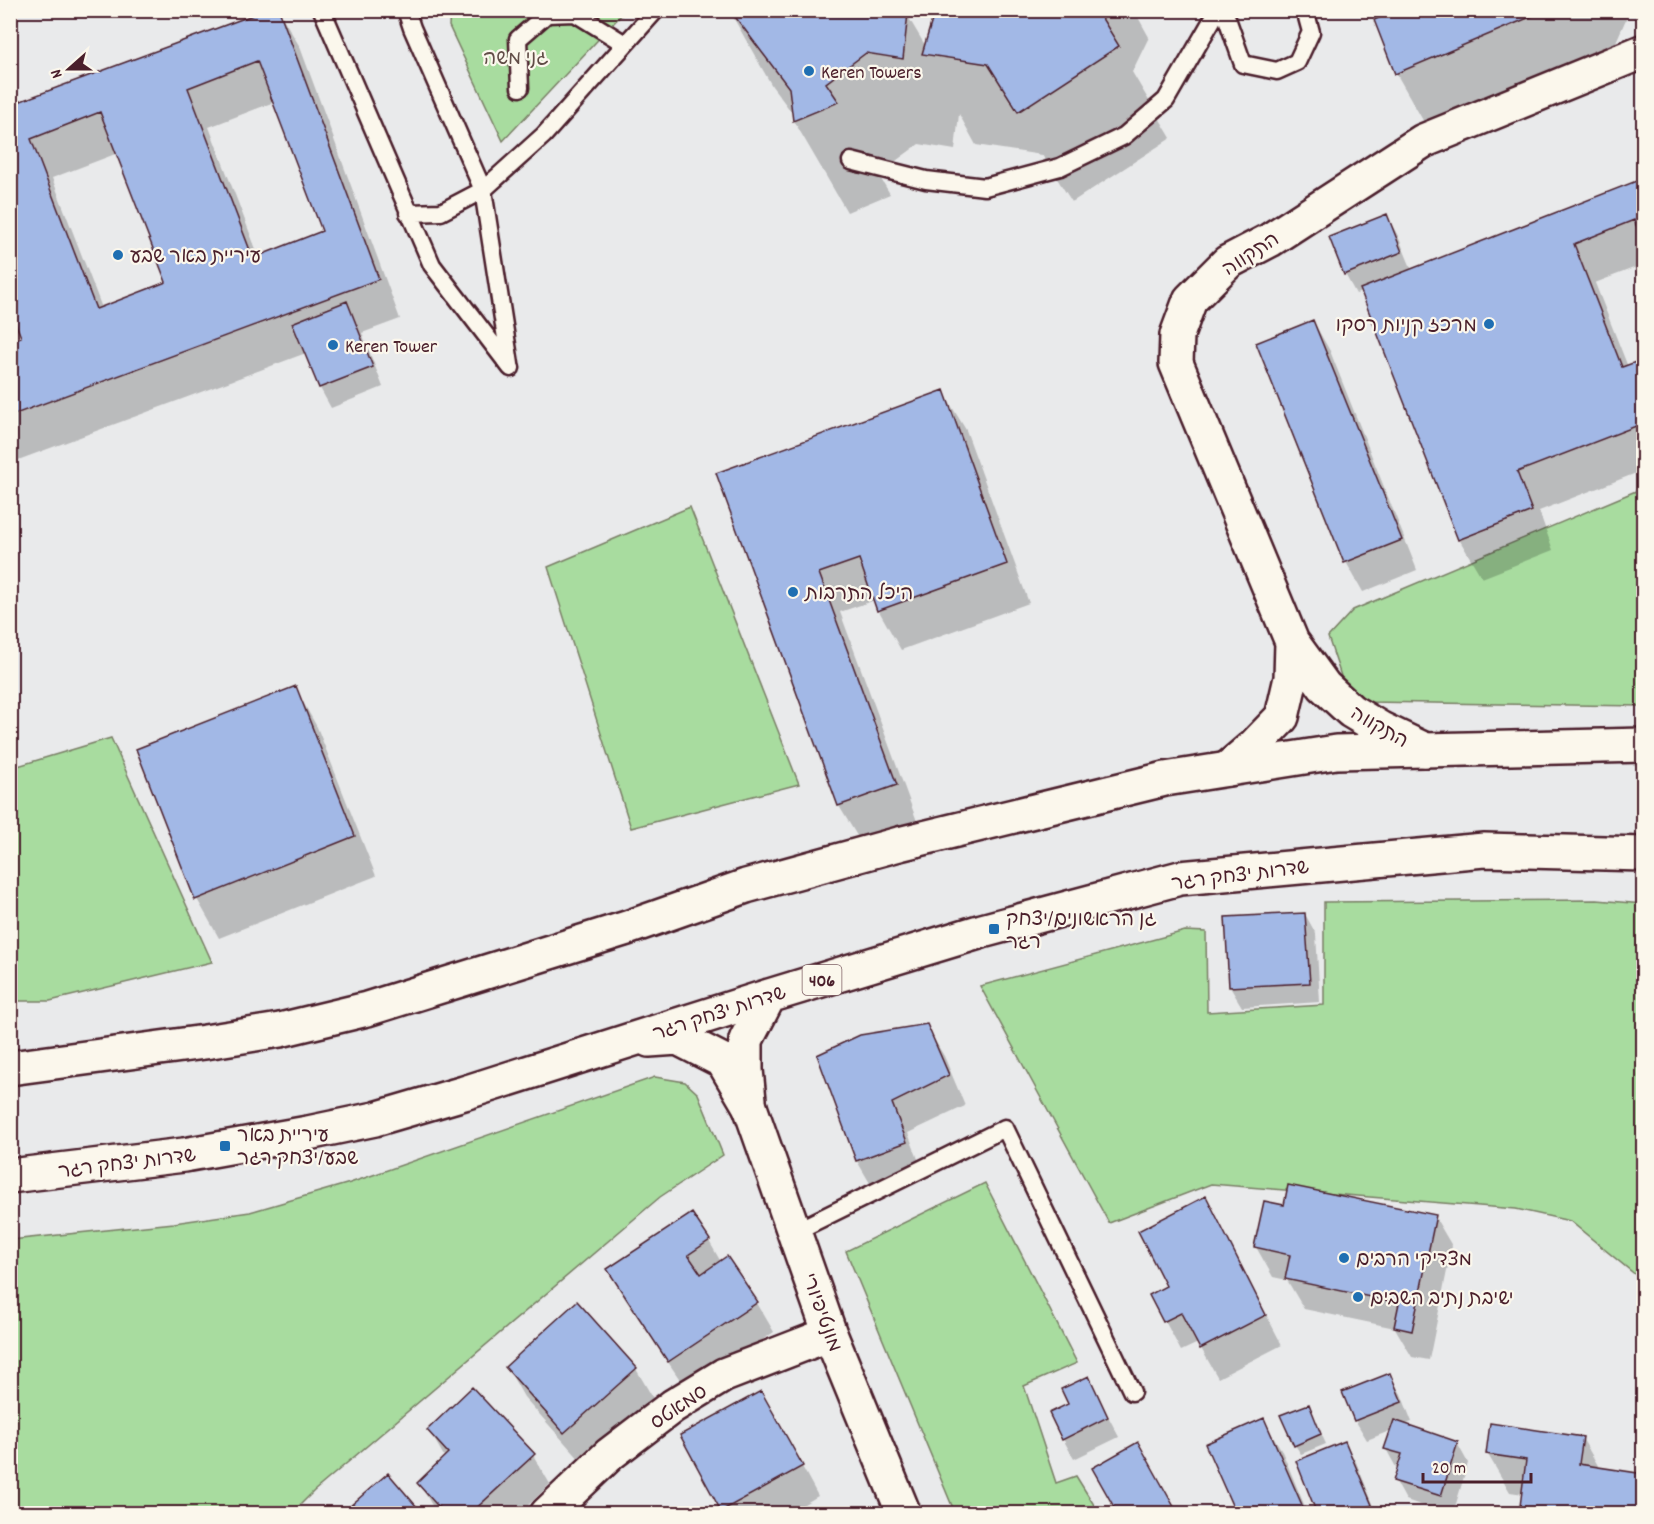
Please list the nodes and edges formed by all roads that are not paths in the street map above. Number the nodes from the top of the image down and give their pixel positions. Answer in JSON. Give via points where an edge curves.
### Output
{"nodes":[{"id":1,"x":322,"y":10,"type":"edge"},
{"id":2,"x":406,"y":10,"type":"edge"},
{"id":3,"x":656,"y":10,"type":"edge"},
{"id":4,"x":1218,"y":10,"type":"edge"},
{"id":5,"x":1224,"y":10,"type":"edge"},
{"id":6,"x":1305,"y":10,"type":"edge"},
{"id":7,"x":625,"y":44,"type":"junction"},
{"id":8,"x":1644,"y":51,"type":"edge"},
{"id":9,"x":520,"y":88,"type":"dead end"},
{"id":10,"x":851,"y":161,"type":"dead end"},
{"id":11,"x":483,"y":190,"type":"junction"},
{"id":12,"x":408,"y":213,"type":"junction"},
{"id":13,"x":1292,"y":642,"type":"junction"},
{"id":14,"x":1644,"y":745,"type":"edge"},
{"id":15,"x":1425,"y":750,"type":"junction"},
{"id":16,"x":1227,"y":769,"type":"junction"},
{"id":17,"x":1644,"y":854,"type":"edge"},
{"id":18,"x":769,"y":996,"type":"junction"},
{"id":19,"x":629,"y":1041,"type":"junction"},
{"id":20,"x":10,"y":1068,"type":"edge"},
{"id":21,"x":750,"y":1107,"type":"junction"},
{"id":22,"x":10,"y":1176,"type":"edge"},
{"id":23,"x":794,"y":1233,"type":"junction"},
{"id":24,"x":830,"y":1334,"type":"junction"},
{"id":25,"x":1132,"y":1392,"type":"dead end"},
{"id":26,"x":547,"y":1514,"type":"edge"},
{"id":27,"x":903,"y":1514,"type":"edge"}],
"edges":[{"from":1,"to":12,"type":"lane"},
{"from":2,"to":11,"type":"lane"},
{"from":3,"to":7,"type":"lane"},
{"from":4,"to":10,"type":"lane","via":[[1166,100],[1124,136],[1060,167],[984,187],[926,180]]},
{"from":5,"to":6,"type":"lane","via":[[1243,64],[1277,71],[1297,62],[1311,32]]},
{"from":7,"to":9,"type":"lane","via":[[575,13],[547,14],[518,39]]},
{"from":7,"to":11,"type":"lane","via":[[544,135]]},
{"from":8,"to":13,"type":"main road","name":"התקווה","via":[[1424,141],[1270,240],[1228,262],[1190,300],[1177,335],[1176,363]]},
{"from":11,"to":12,"type":"lane","via":[[441,212]]},
{"from":11,"to":12,"type":"lane","via":[[511,368],[432,265]]},
{"from":13,"to":15,"type":"main road","name":"התקווה","via":[[1324,686],[1351,711]]},
{"from":13,"to":16,"type":"main road","name":"התקווה","via":[[1291,678],[1282,717]]},
{"from":14,"to":15,"type":"main road"},
{"from":15,"to":16,"type":"main road","via":[[1336,752]]},
{"from":16,"to":20,"type":"main road","via":[[1166,778],[756,883],[627,928],[367,1009],[280,1030]]},
{"from":17,"to":18,"type":"main road","name":"שדרות יצחק רגר","number":"406","via":[[1484,850],[1180,878],[982,931]]},
{"from":18,"to":19,"type":"main road","name":"שדרות יצחק רגר","number":"406"},
{"from":18,"to":21,"type":"main road","via":[[746,1040]]},
{"from":19,"to":21,"type":"main road","via":[[678,1038],[723,1061]]},
{"from":19,"to":22,"type":"main road","name":"שדרות יצחק רגר","number":"406","via":[[464,1094],[308,1134],[184,1155]]},
{"from":21,"to":23,"type":"main road","name":"מונטיפיורי"},
{"from":23,"to":24,"type":"main road","name":"מונטיפיורי"},
{"from":23,"to":25,"type":"lane","via":[[1005,1128]]},
{"from":24,"to":26,"type":"main road","name":"סמאטס","via":[[724,1375],[673,1406],[610,1454]]},
{"from":24,"to":27,"type":"main road","name":"מונטיפיורי"}]}
